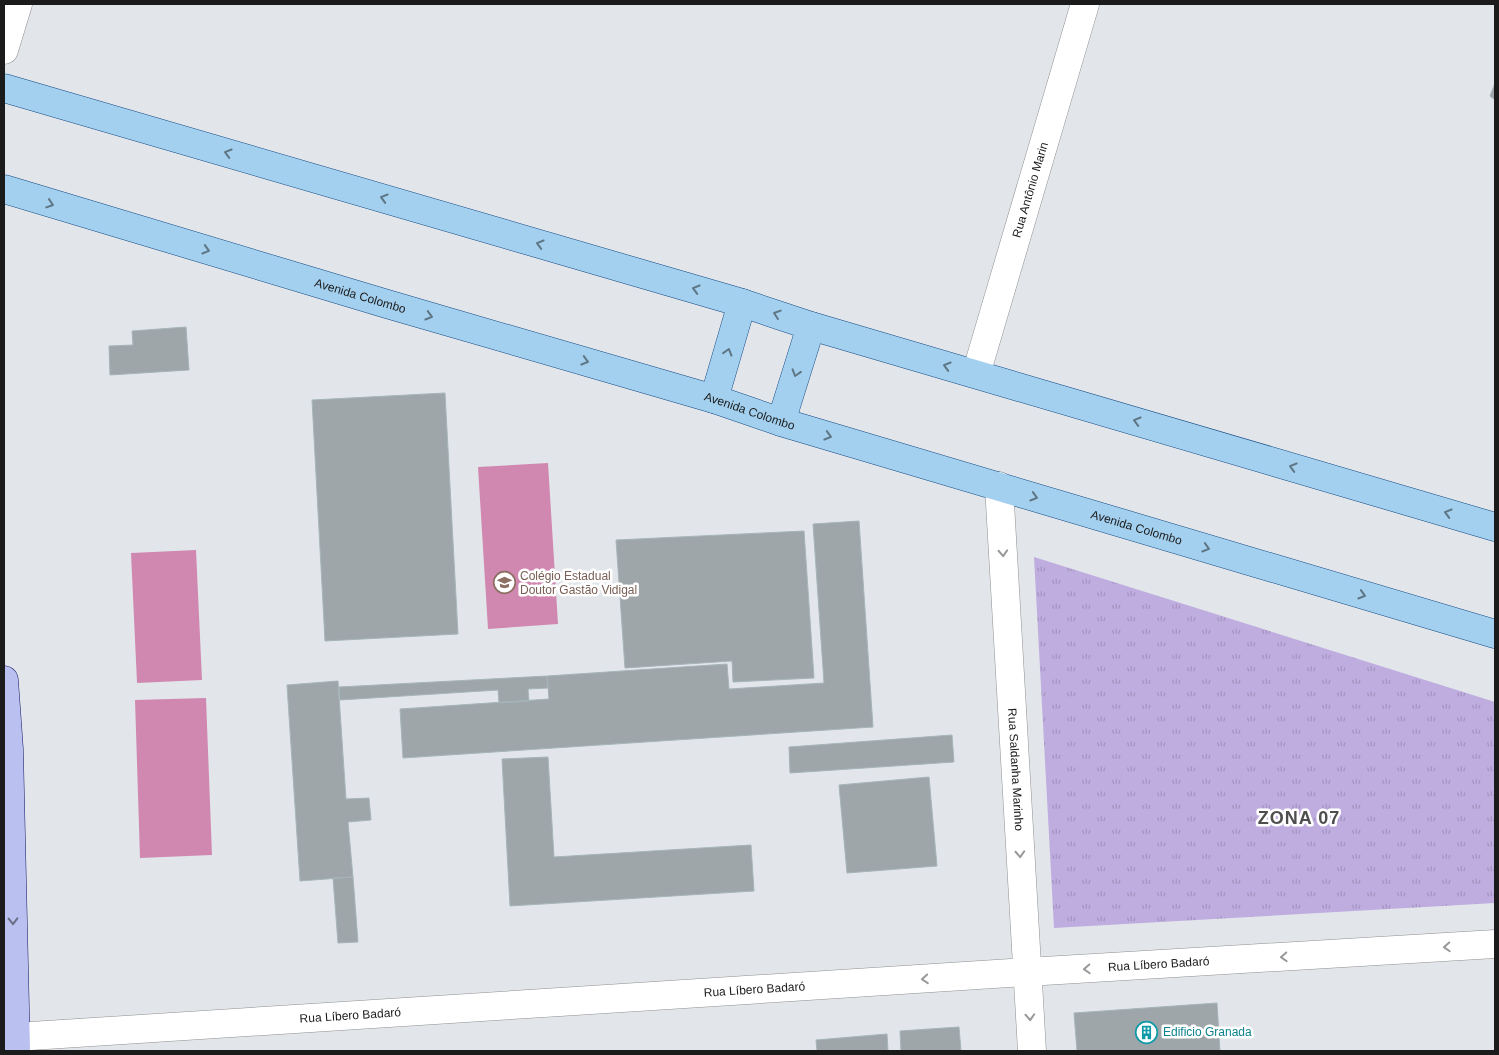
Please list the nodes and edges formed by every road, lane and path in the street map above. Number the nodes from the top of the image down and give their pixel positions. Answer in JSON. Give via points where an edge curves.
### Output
{"nodes":[{"id":1,"x":18,"y":4,"type":"edge"},
{"id":2,"x":1085,"y":4,"type":"edge"},
{"id":3,"x":4,"y":50,"type":"edge"},
{"id":4,"x":4,"y":88,"type":"edge"},
{"id":5,"x":4,"y":189,"type":"edge"},
{"id":6,"x":742,"y":303,"type":"junction"},
{"id":7,"x":811,"y":326,"type":"junction"},
{"id":8,"x":976,"y":374,"type":"junction"},
{"id":9,"x":714,"y":399,"type":"junction"},
{"id":10,"x":781,"y":422,"type":"junction"},
{"id":11,"x":999,"y":486,"type":"junction"},
{"id":12,"x":1495,"y":527,"type":"edge"},
{"id":13,"x":1495,"y":634,"type":"edge"},
{"id":14,"x":4,"y":680,"type":"edge"},
{"id":15,"x":6,"y":747,"type":"edge"},
{"id":16,"x":1495,"y":944,"type":"edge"},
{"id":17,"x":1027,"y":972,"type":"junction"},
{"id":18,"x":15,"y":1044,"type":"edge"},
{"id":19,"x":1032,"y":1051,"type":"edge"}],
"edges":[{"from":1,"to":3,"type":"street"},
{"from":2,"to":8,"type":"street","name":"Rua Antônio Marin"},
{"from":6,"to":4,"type":"main road","one_way":true},
{"from":5,"to":9,"type":"main road","name":"Avenida Colombo","one_way":true},
{"from":7,"to":6,"type":"main road","one_way":true},
{"from":9,"to":6,"type":"main road","one_way":true},
{"from":8,"to":7,"type":"main road","one_way":true},
{"from":7,"to":10,"type":"main road","one_way":true},
{"from":12,"to":8,"type":"main road","one_way":true},
{"from":9,"to":10,"type":"main road","name":"Avenida Colombo"},
{"from":10,"to":11,"type":"main road","name":"Avenida Colombo","one_way":true},
{"from":11,"to":13,"type":"main road","name":"Avenida Colombo","one_way":true},
{"from":11,"to":17,"type":"street","name":"Rua Saldanha Marinho","one_way":true},
{"from":14,"to":15,"type":"main road"},
{"from":15,"to":18,"type":"main road","one_way":true},
{"from":16,"to":17,"type":"street","name":"Rua Líbero Badaró","one_way":true},
{"from":17,"to":18,"type":"street","name":"Rua Líbero Badaró","one_way":true},
{"from":17,"to":19,"type":"street","name":"Rua Saldanha Marinho","one_way":true}]}
